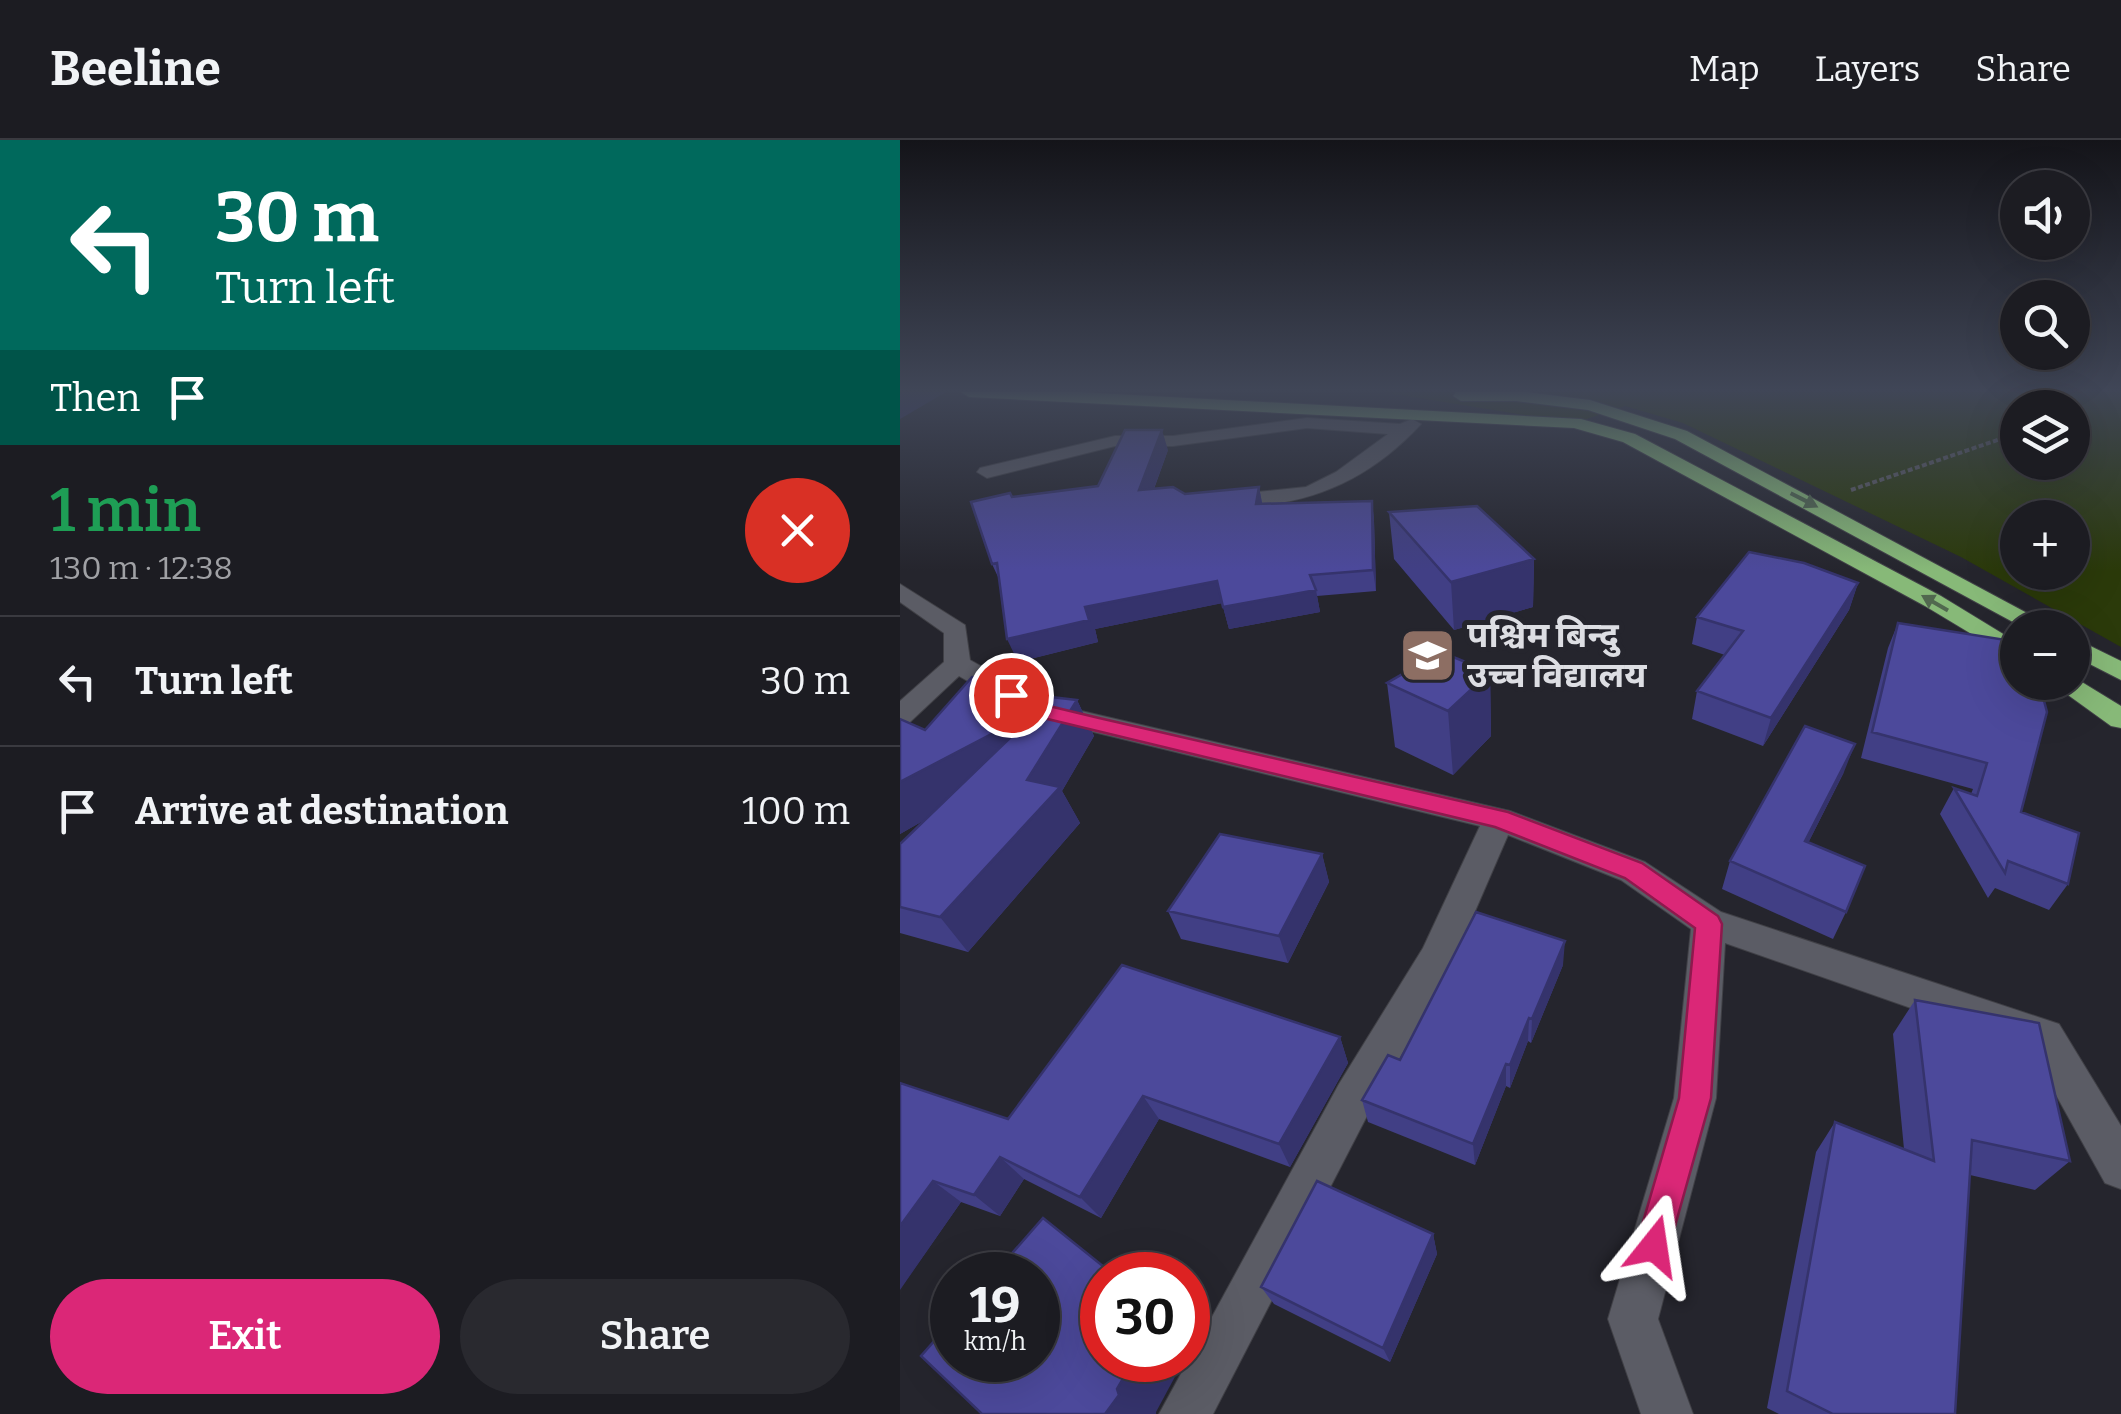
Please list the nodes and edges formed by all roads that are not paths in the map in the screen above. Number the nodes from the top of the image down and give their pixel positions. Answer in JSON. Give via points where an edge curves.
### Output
{"nodes":[{"id":1,"x":1075,"y":451,"type":"edge"},
{"id":2,"x":1376,"y":451,"type":"edge"},
{"id":3,"x":1654,"y":451,"type":"edge"},
{"id":4,"x":1712,"y":451,"type":"edge"},
{"id":5,"x":987,"y":472,"type":"dead end"},
{"id":6,"x":1205,"y":504,"type":"edge"},
{"id":7,"x":900,"y":591,"type":"edge"},
{"id":8,"x":2009,"y":610,"type":"edge"},
{"id":9,"x":2000,"y":643,"type":"edge"},
{"id":10,"x":2090,"y":654,"type":"edge"},
{"id":11,"x":957,"y":664,"type":"junction"},
{"id":12,"x":2121,"y":672,"type":"edge"},
{"id":13,"x":2090,"y":699,"type":"edge"},
{"id":14,"x":900,"y":716,"type":"edge"},
{"id":15,"x":2120,"y":718,"type":"edge"},
{"id":16,"x":1500,"y":819,"type":"junction"},
{"id":17,"x":1709,"y":924,"type":"junction"},
{"id":18,"x":2121,"y":1166,"type":"edge"},
{"id":19,"x":1185,"y":1414,"type":"edge"},
{"id":20,"x":1668,"y":1414,"type":"edge"}],
"edges":[{"from":1,"to":5,"type":"street"},
{"from":2,"to":6,"type":"street","via":[[1299,496]]},
{"from":9,"to":3,"type":"highway","one_way":true},
{"from":4,"to":8,"type":"highway","one_way":true},
{"from":7,"to":11,"type":"street","via":[[956,630]]},
{"from":10,"to":12,"type":"highway"},
{"from":11,"to":14,"type":"street"},
{"from":11,"to":16,"type":"street","via":[[1038,710]]},
{"from":13,"to":15,"type":"highway"},
{"from":16,"to":17,"type":"street","via":[[1634,870]]},
{"from":16,"to":19,"type":"street","via":[[1437,958]]},
{"from":17,"to":18,"type":"street","via":[[2045,1037]]},
{"from":17,"to":20,"type":"street","via":[[1695,1098],[1633,1320]]}]}
